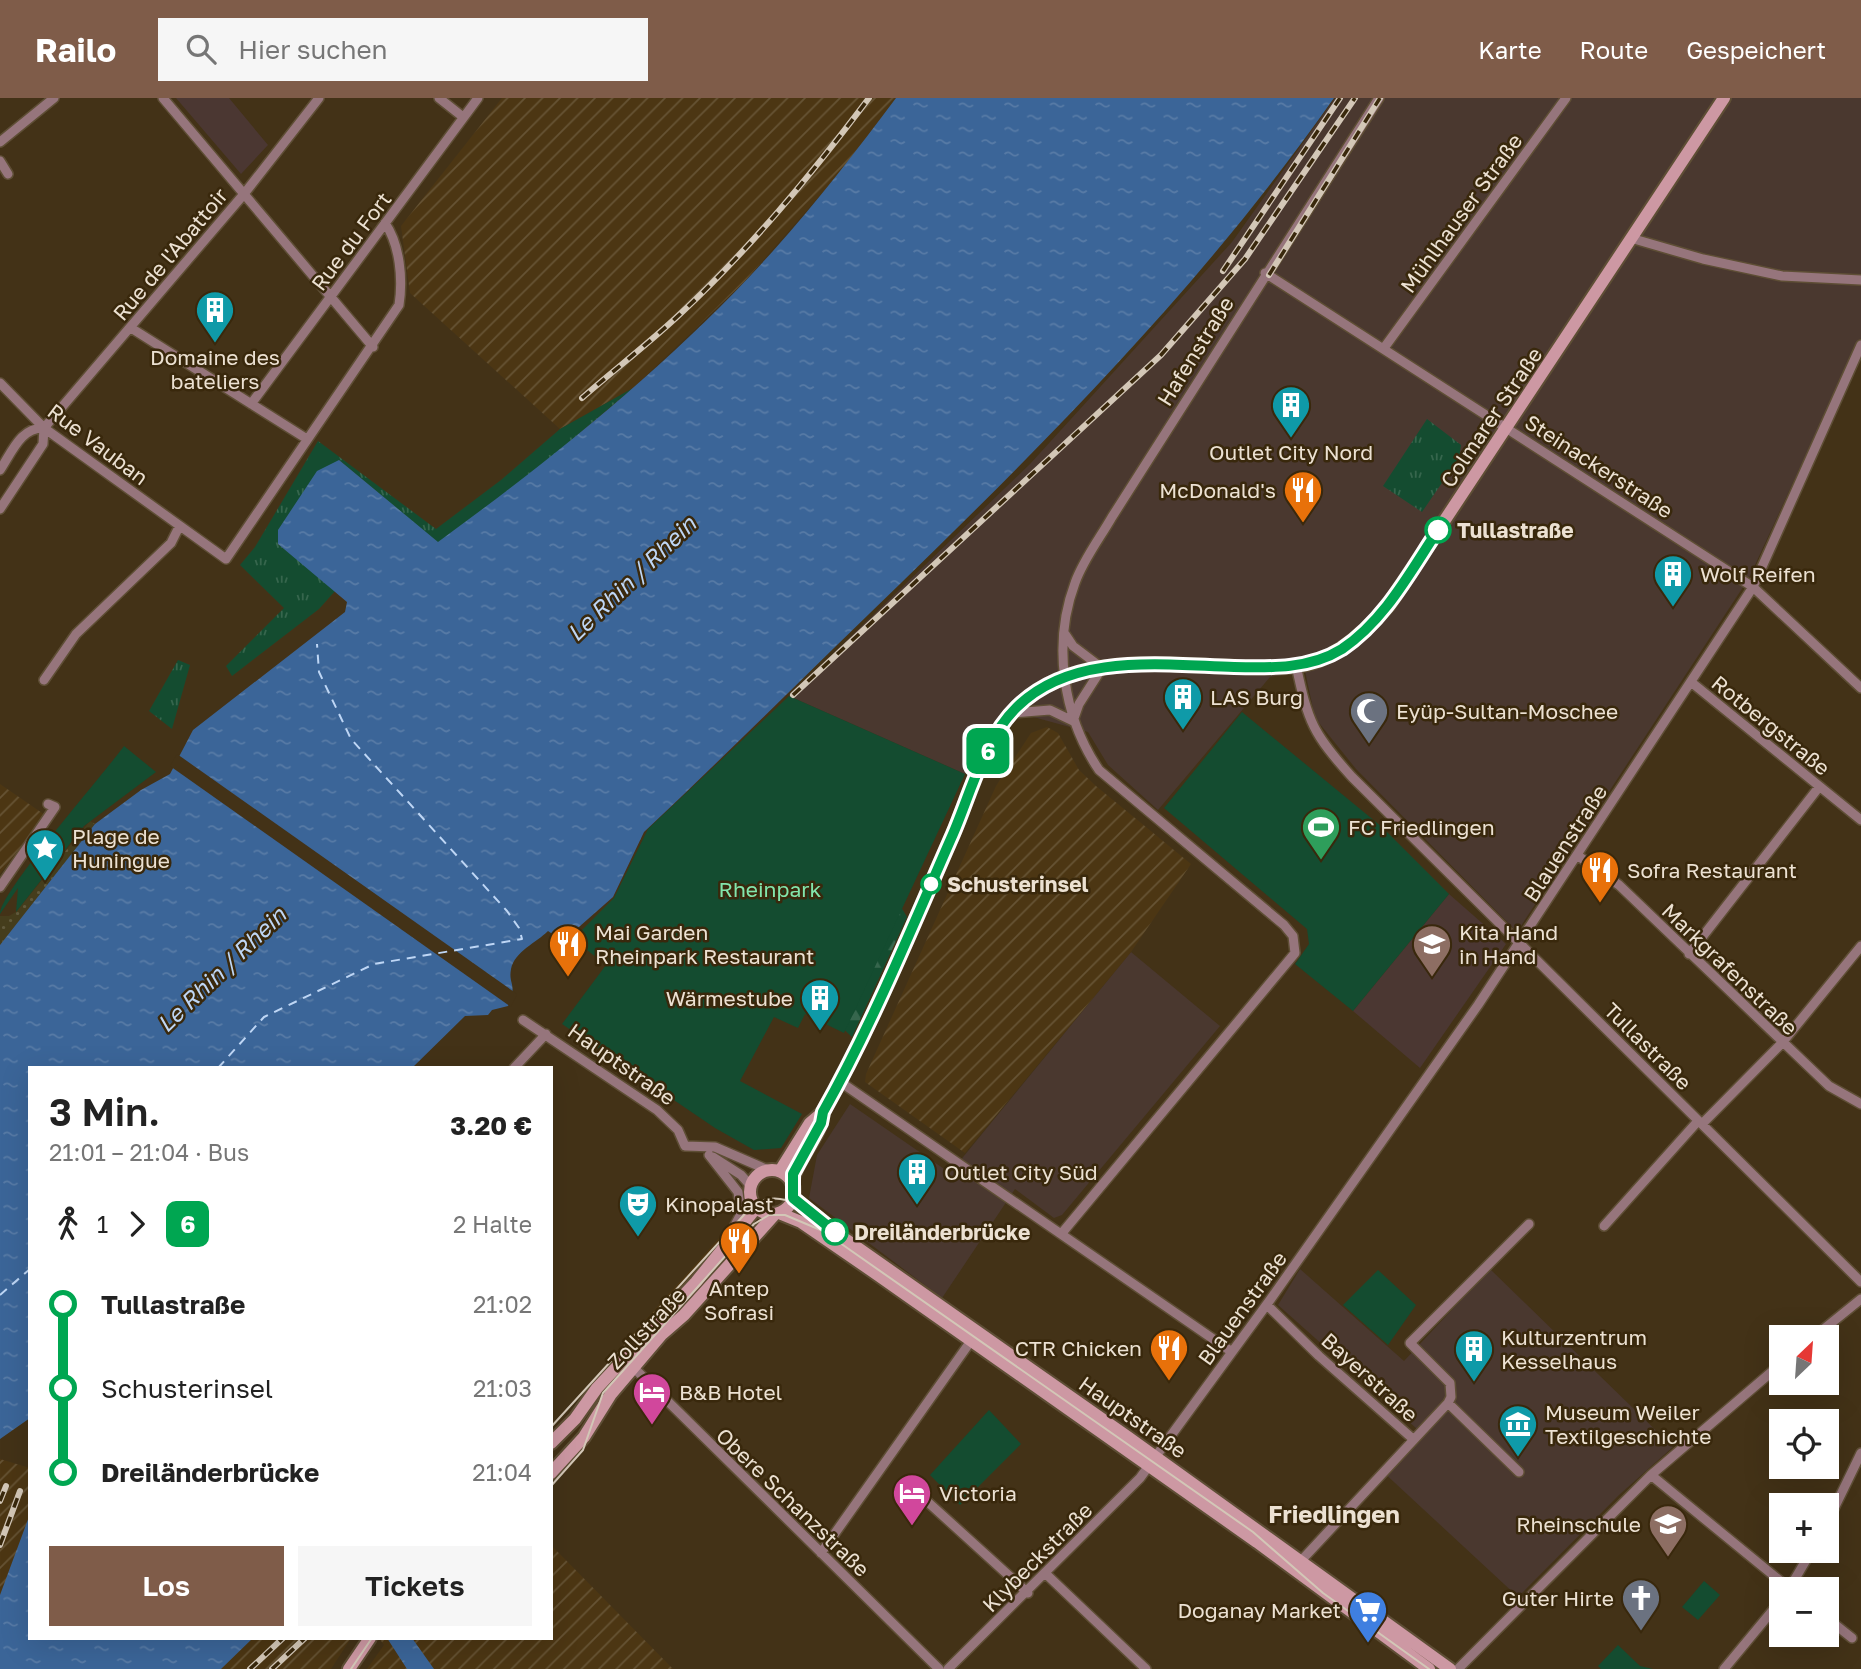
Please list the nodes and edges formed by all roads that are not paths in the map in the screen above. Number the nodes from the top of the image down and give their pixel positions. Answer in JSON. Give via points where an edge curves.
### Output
{"nodes":[{"id":1,"x":54,"y":98,"type":"edge"},
{"id":2,"x":163,"y":98,"type":"edge"},
{"id":3,"x":318,"y":98,"type":"edge"},
{"id":4,"x":439,"y":98,"type":"edge"},
{"id":5,"x":478,"y":98,"type":"edge"},
{"id":6,"x":1379,"y":98,"type":"edge"},
{"id":7,"x":1566,"y":98,"type":"edge"},
{"id":8,"x":1724,"y":98,"type":"edge"},
{"id":9,"x":463,"y":117,"type":"junction"},
{"id":10,"x":0,"y":142,"type":"edge"},
{"id":11,"x":0,"y":161,"type":"edge"},
{"id":12,"x":8,"y":174,"type":"dead end"},
{"id":13,"x":244,"y":194,"type":"junction"},
{"id":14,"x":385,"y":223,"type":"junction"},
{"id":15,"x":1634,"y":239,"type":"junction"},
{"id":16,"x":1265,"y":273,"type":"junction"},
{"id":17,"x":1861,"y":280,"type":"edge"},
{"id":18,"x":330,"y":299,"type":"junction"},
{"id":19,"x":131,"y":328,"type":"junction"},
{"id":20,"x":1861,"y":345,"type":"edge"},
{"id":21,"x":373,"y":347,"type":"junction"},
{"id":22,"x":1384,"y":348,"type":"junction"},
{"id":23,"x":0,"y":383,"type":"edge"},
{"id":24,"x":251,"y":404,"type":"junction"},
{"id":25,"x":1506,"y":427,"type":"junction"},
{"id":26,"x":44,"y":428,"type":"junction"},
{"id":27,"x":307,"y":439,"type":"junction"},
{"id":28,"x":0,"y":470,"type":"edge"},
{"id":29,"x":0,"y":509,"type":"edge"},
{"id":30,"x":179,"y":527,"type":"junction"},
{"id":31,"x":1753,"y":587,"type":"junction"},
{"id":32,"x":1064,"y":632,"type":"junction"},
{"id":33,"x":1296,"y":666,"type":"junction"},
{"id":34,"x":1102,"y":668,"type":"junction"},
{"id":35,"x":1066,"y":677,"type":"junction"},
{"id":36,"x":44,"y":680,"type":"dead end"},
{"id":37,"x":1691,"y":682,"type":"junction"},
{"id":38,"x":1861,"y":688,"type":"edge"},
{"id":39,"x":1012,"y":713,"type":"junction"},
{"id":40,"x":1073,"y":721,"type":"junction"},
{"id":41,"x":1819,"y":787,"type":"junction"},
{"id":42,"x":48,"y":804,"type":"dead end"},
{"id":43,"x":1861,"y":820,"type":"edge"},
{"id":44,"x":1577,"y":855,"type":"junction"},
{"id":45,"x":0,"y":887,"type":"edge"},
{"id":46,"x":1520,"y":943,"type":"junction"},
{"id":47,"x":1861,"y":946,"type":"edge"},
{"id":48,"x":1689,"y":954,"type":"junction"},
{"id":49,"x":523,"y":1020,"type":"dead end"},
{"id":50,"x":546,"y":1034,"type":"junction"},
{"id":51,"x":1782,"y":1043,"type":"junction"},
{"id":52,"x":516,"y":1066,"type":"edge"},
{"id":53,"x":839,"y":1081,"type":"junction"},
{"id":54,"x":1861,"y":1104,"type":"edge"},
{"id":55,"x":823,"y":1112,"type":"junction"},
{"id":56,"x":1700,"y":1122,"type":"junction"},
{"id":57,"x":689,"y":1146,"type":"junction"},
{"id":58,"x":709,"y":1155,"type":"junction"},
{"id":59,"x":774,"y":1170,"type":"junction"},
{"id":60,"x":792,"y":1182,"type":"junction"},
{"id":61,"x":750,"y":1185,"type":"junction"},
{"id":62,"x":793,"y":1198,"type":"junction"},
{"id":63,"x":756,"y":1208,"type":"junction"},
{"id":64,"x":777,"y":1214,"type":"junction"},
{"id":65,"x":1529,"y":1224,"type":"dead end"},
{"id":66,"x":1604,"y":1226,"type":"dead end"},
{"id":67,"x":1062,"y":1233,"type":"junction"},
{"id":68,"x":726,"y":1246,"type":"junction"},
{"id":69,"x":1861,"y":1282,"type":"edge"},
{"id":70,"x":1861,"y":1299,"type":"edge"},
{"id":71,"x":1267,"y":1305,"type":"junction"},
{"id":72,"x":1829,"y":1325,"type":"edge"},
{"id":73,"x":974,"y":1337,"type":"junction"},
{"id":74,"x":1232,"y":1352,"type":"junction"},
{"id":75,"x":629,"y":1363,"type":"junction"},
{"id":76,"x":1769,"y":1374,"type":"edge"},
{"id":77,"x":1448,"y":1403,"type":"junction"},
{"id":78,"x":1413,"y":1439,"type":"junction"},
{"id":79,"x":553,"y":1441,"type":"edge"},
{"id":80,"x":1861,"y":1453,"type":"edge"},
{"id":81,"x":1152,"y":1462,"type":"junction"},
{"id":82,"x":553,"y":1471,"type":"edge"},
{"id":83,"x":1519,"y":1472,"type":"dead end"},
{"id":84,"x":1651,"y":1475,"type":"junction"},
{"id":85,"x":919,"y":1494,"type":"dead end"},
{"id":86,"x":1839,"y":1498,"type":"edge"},
{"id":87,"x":821,"y":1553,"type":"junction"},
{"id":88,"x":1296,"y":1566,"type":"junction"},
{"id":89,"x":1046,"y":1574,"type":"junction"},
{"id":90,"x":1775,"y":1577,"type":"edge"},
{"id":91,"x":1028,"y":1592,"type":"junction"},
{"id":92,"x":1769,"y":1615,"type":"edge"},
{"id":93,"x":1839,"y":1627,"type":"edge"},
{"id":94,"x":1852,"y":1637,"type":"dead end"},
{"id":95,"x":369,"y":1640,"type":"edge"},
{"id":96,"x":1139,"y":1667,"type":"edge"},
{"id":97,"x":349,"y":1669,"type":"edge"},
{"id":98,"x":939,"y":1669,"type":"edge"},
{"id":99,"x":948,"y":1669,"type":"edge"},
{"id":100,"x":1429,"y":1669,"type":"edge"},
{"id":101,"x":1450,"y":1669,"type":"edge"},
{"id":102,"x":1458,"y":1669,"type":"edge"},
{"id":103,"x":1724,"y":1669,"type":"edge"}],
"edges":[{"from":1,"to":10,"type":"street"},
{"from":2,"to":13,"type":"street"},
{"from":3,"to":13,"type":"street","name":"Rue de l'Abattoir"},
{"from":4,"to":9,"type":"street"},
{"from":5,"to":9,"type":"street","name":"Rue du Fort"},
{"from":6,"to":16,"type":"street","name":"Hafenstraße"},
{"from":7,"to":22,"type":"street","name":"Mühlhauser Straße"},
{"from":8,"to":15,"type":"main road","name":"Colmarer Straße"},
{"from":9,"to":14,"type":"street","name":"Rue du Fort"},
{"from":11,"to":12,"type":"street"},
{"from":13,"to":18,"type":"street"},
{"from":13,"to":19,"type":"street","name":"Rue de l'Abattoir"},
{"from":14,"to":18,"type":"street","name":"Rue du Fort"},
{"from":14,"to":21,"type":"street","via":[[395,237],[401,290],[399,305]]},
{"from":15,"to":17,"type":"street","via":[[1703,260],[1782,276]]},
{"from":15,"to":25,"type":"main road","name":"Colmarer Straße"},
{"from":16,"to":22,"type":"street","name":"Steinackerstraße"},
{"from":16,"to":32,"type":"street","name":"Hafenstraße","via":[[1075,581]]},
{"from":18,"to":21,"type":"street"},
{"from":18,"to":24,"type":"street","name":"Rue du Fort"},
{"from":19,"to":24,"type":"street"},
{"from":19,"to":26,"type":"street","name":"Rue de l'Abattoir"},
{"from":20,"to":31,"type":"street","name":"Blauenstraße"},
{"from":21,"to":27,"type":"street"},
{"from":22,"to":25,"type":"street","name":"Steinackerstraße"},
{"from":23,"to":26,"type":"street","name":"Rue Vauban"},
{"from":24,"to":27,"type":"street"},
{"from":25,"to":31,"type":"street","name":"Steinackerstraße"},
{"from":25,"to":33,"type":"main road","name":"Colmarer Straße","via":[[1388,606],[1342,648],[1321,660]]},
{"from":26,"to":28,"type":"street","name":"Rue de l'Abattoir","via":[[26,432]]},
{"from":26,"to":29,"type":"street","name":"Rue de l'Abattoir","via":[[43,444]]},
{"from":26,"to":30,"type":"street","name":"Rue Vauban"},
{"from":27,"to":30,"type":"street","name":"Rue Vauban","via":[[226,559]]},
{"from":30,"to":36,"type":"street","via":[[171,543],[76,634]]},
{"from":31,"to":37,"type":"street","name":"Blauenstraße"},
{"from":31,"to":38,"type":"street","name":"Steinackerstraße"},
{"from":32,"to":34,"type":"street","via":[[1073,646]]},
{"from":32,"to":35,"type":"street","name":"Hafenstraße"},
{"from":33,"to":34,"type":"main road","name":"Colmarer Straße"},
{"from":33,"to":46,"type":"street","name":"Tullastraße","via":[[1309,720],[1322,744]]},
{"from":34,"to":35,"type":"main road","name":"Colmarer Straße"},
{"from":34,"to":40,"type":"street"},
{"from":35,"to":39,"type":"main road","name":"Colmarer Straße","via":[[1035,692]]},
{"from":35,"to":40,"type":"street"},
{"from":37,"to":41,"type":"street","name":"Rotbergstraße"},
{"from":37,"to":44,"type":"street","name":"Blauenstraße"},
{"from":39,"to":40,"type":"street","via":[[1050,710]]},
{"from":39,"to":53,"type":"main road","name":"Colmarer Straße","via":[[995,737],[884,991]]},
{"from":40,"to":67,"type":"street","via":[[1099,770],[1284,925],[1293,936],[1295,953]]},
{"from":41,"to":43,"type":"street","name":"Rotbergstraße"},
{"from":41,"to":48,"type":"street"},
{"from":42,"to":45,"type":"street","via":[[55,807]]},
{"from":44,"to":46,"type":"street","name":"Blauenstraße"},
{"from":44,"to":48,"type":"street","name":"Markgrafenstraße","via":[[1619,885]]},
{"from":46,"to":56,"type":"street","name":"Tullastraße"},
{"from":46,"to":71,"type":"street","name":"Blauenstraße"},
{"from":47,"to":51,"type":"street"},
{"from":48,"to":51,"type":"street","name":"Markgrafenstraße"},
{"from":49,"to":50,"type":"street","name":"Hauptstraße"},
{"from":50,"to":52,"type":"street"},
{"from":50,"to":57,"type":"street","name":"Hauptstraße","via":[[657,1111]]},
{"from":51,"to":54,"type":"street","name":"Markgrafenstraße","via":[[1829,1086]]},
{"from":51,"to":56,"type":"street"},
{"from":53,"to":55,"type":"main road","name":"Colmarer Straße"},
{"from":53,"to":67,"type":"street"},
{"from":55,"to":59,"type":"main road","name":"Colmarer Straße"},
{"from":55,"to":60,"type":"main road","name":"Colmarer Straße"},
{"from":56,"to":66,"type":"street"},
{"from":56,"to":69,"type":"street","name":"Tullastraße"},
{"from":57,"to":58,"type":"street","name":"Hauptstraße"},
{"from":57,"to":59,"type":"street","via":[[715,1147]]},
{"from":58,"to":61,"type":"street","name":"Hauptstraße"},
{"from":58,"to":68,"type":"street","name":"Hauptstraße","via":[[738,1192],[741,1214]]},
{"from":59,"to":60,"type":"main road"},
{"from":59,"to":61,"type":"main road","via":[[757,1175]]},
{"from":60,"to":62,"type":"main road"},
{"from":61,"to":63,"type":"main road"},
{"from":62,"to":64,"type":"main road"},
{"from":62,"to":73,"type":"main road","name":"Hauptstraße"},
{"from":63,"to":64,"type":"main road","name":"Hauptstraße"},
{"from":63,"to":68,"type":"main road","name":"Zollstraße"},
{"from":64,"to":73,"type":"main road","name":"Hauptstraße","via":[[801,1222]]},
{"from":64,"to":75,"type":"main road","name":"Zollstraße"},
{"from":65,"to":77,"type":"street","via":[[1410,1343],[1450,1383]]},
{"from":67,"to":74,"type":"street"},
{"from":68,"to":75,"type":"main road","name":"Zollstraße"},
{"from":70,"to":72,"type":"street"},
{"from":71,"to":74,"type":"street","name":"Blauenstraße"},
{"from":71,"to":78,"type":"street","name":"Bayerstraße"},
{"from":73,"to":81,"type":"main road","name":"Hauptstraße"},
{"from":73,"to":87,"type":"street"},
{"from":74,"to":81,"type":"street","name":"Blauenstraße"},
{"from":75,"to":79,"type":"main road","name":"Zollstraße"},
{"from":75,"to":82,"type":"main road","name":"Zollstraße","via":[[584,1437]]},
{"from":75,"to":87,"type":"street","name":"Obere Schanzstraße"},
{"from":76,"to":84,"type":"street"},
{"from":77,"to":78,"type":"street"},
{"from":77,"to":83,"type":"street"},
{"from":78,"to":88,"type":"street","name":"Bayerstraße"},
{"from":80,"to":86,"type":"street"},
{"from":81,"to":88,"type":"main road","name":"Hauptstraße"},
{"from":81,"to":89,"type":"street","name":"Klybeckstraße"},
{"from":84,"to":90,"type":"street"},
{"from":84,"to":102,"type":"street"},
{"from":85,"to":91,"type":"street"},
{"from":87,"to":98,"type":"street","name":"Obere Schanzstraße"},
{"from":88,"to":100,"type":"main road","name":"Hauptstraße"},
{"from":88,"to":101,"type":"main road","name":"Hauptstraße"},
{"from":89,"to":91,"type":"street","name":"Klybeckstraße"},
{"from":89,"to":96,"type":"street"},
{"from":91,"to":99,"type":"street","name":"Klybeckstraße"},
{"from":92,"to":103,"type":"street"},
{"from":93,"to":94,"type":"street"},
{"from":95,"to":97,"type":"main road"}]}
